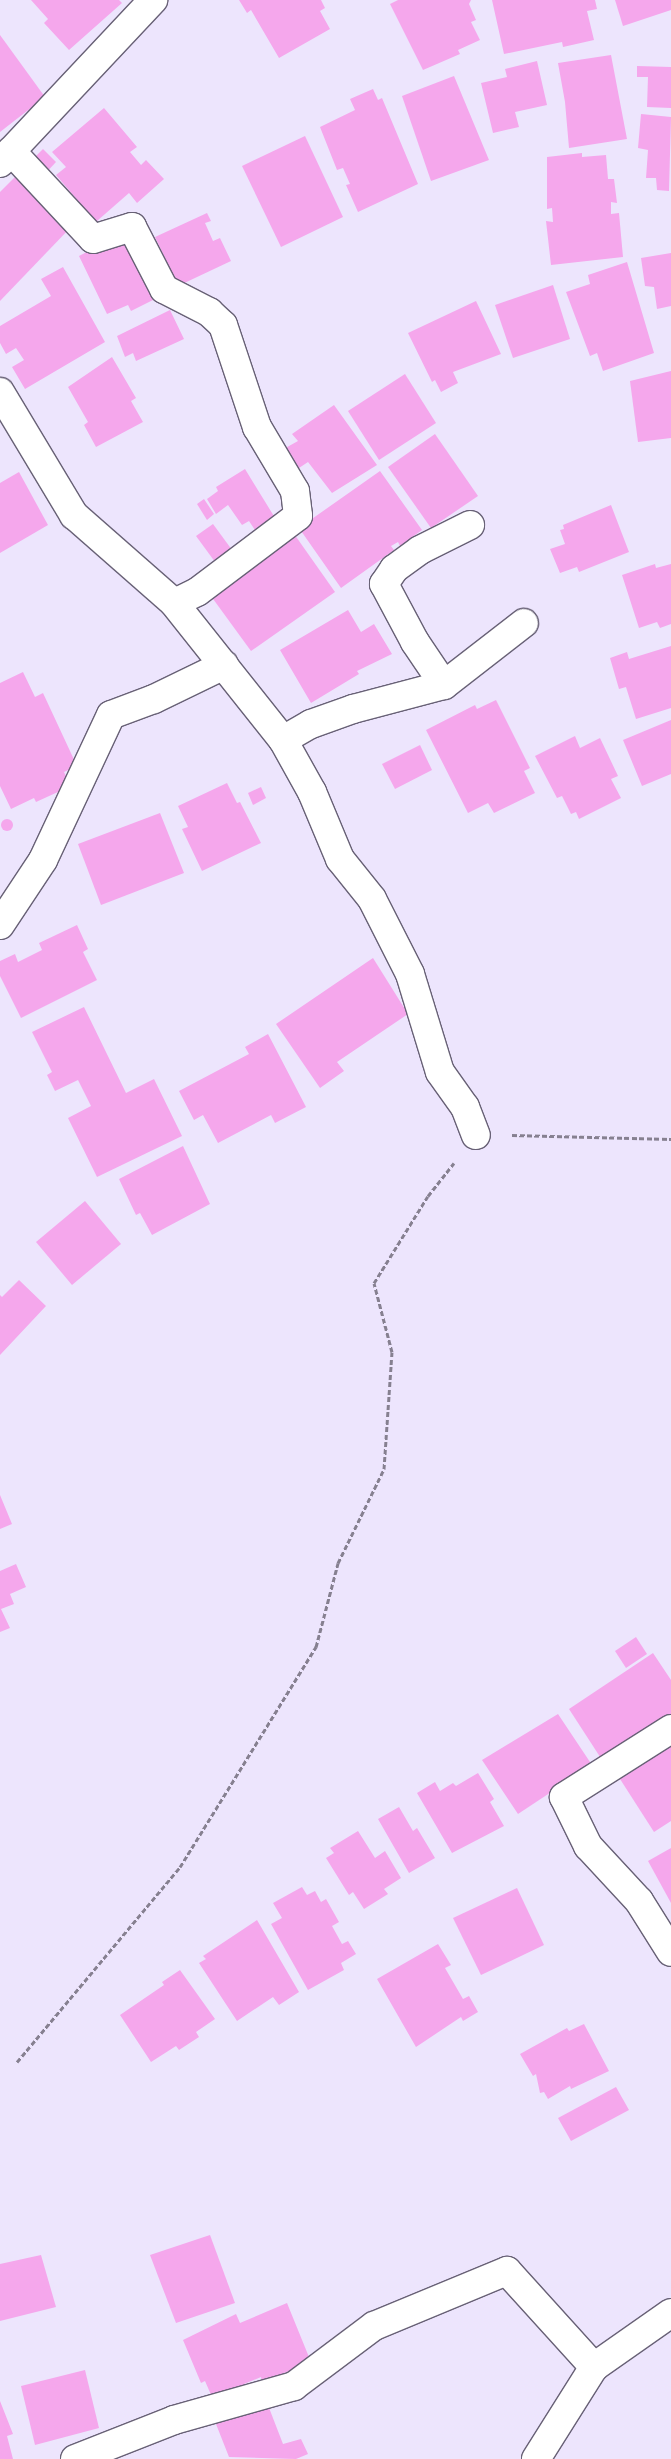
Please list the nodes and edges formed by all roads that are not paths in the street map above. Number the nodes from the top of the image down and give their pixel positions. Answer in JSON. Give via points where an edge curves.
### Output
{"nodes":[{"id":1,"x":153,"y":0,"type":"edge"},
{"id":2,"x":6,"y":157,"type":"edge"},
{"id":3,"x":0,"y":392,"type":"edge"},
{"id":4,"x":470,"y":526,"type":"dead end"},
{"id":5,"x":174,"y":603,"type":"junction"},
{"id":6,"x":524,"y":623,"type":"dead end"},
{"id":7,"x":224,"y":665,"type":"junction"},
{"id":8,"x":444,"y":685,"type":"junction"},
{"id":9,"x":283,"y":740,"type":"junction"},
{"id":10,"x":0,"y":926,"type":"edge"},
{"id":11,"x":476,"y":1135,"type":"road end"},
{"id":12,"x":671,"y":1729,"type":"edge"},
{"id":13,"x":671,"y":1952,"type":"edge"},
{"id":14,"x":671,"y":2313,"type":"edge"},
{"id":15,"x":594,"y":2367,"type":"junction"},
{"id":16,"x":75,"y":2459,"type":"edge"},
{"id":17,"x":536,"y":2459,"type":"edge"}],
"edges":[{"from":1,"to":2,"type":"street"},
{"from":2,"to":5,"type":"street","via":[[93,239],[132,227],[164,289],[209,312],[222,325],[257,427],[295,491],[298,516],[198,592]]},
{"from":3,"to":5,"type":"street","via":[[74,515]]},
{"from":4,"to":8,"type":"street","via":[[420,550],[394,569],[384,584],[414,642]]},
{"from":5,"to":7,"type":"street"},
{"from":6,"to":8,"type":"street"},
{"from":7,"to":9,"type":"street"},
{"from":7,"to":10,"type":"street","via":[[154,699],[110,715],[43,860]]},
{"from":8,"to":9,"type":"street","via":[[353,709],[311,724]]},
{"from":9,"to":11,"type":"street","via":[[312,792],[340,860],[372,899],[410,974],[440,1072],[465,1107]]},
{"from":12,"to":13,"type":"street","via":[[564,1797],[588,1846],[639,1901]]},
{"from":14,"to":15,"type":"street"},
{"from":15,"to":16,"type":"street","via":[[507,2272],[374,2326],[294,2386],[174,2420]]},
{"from":15,"to":17,"type":"street"}]}
